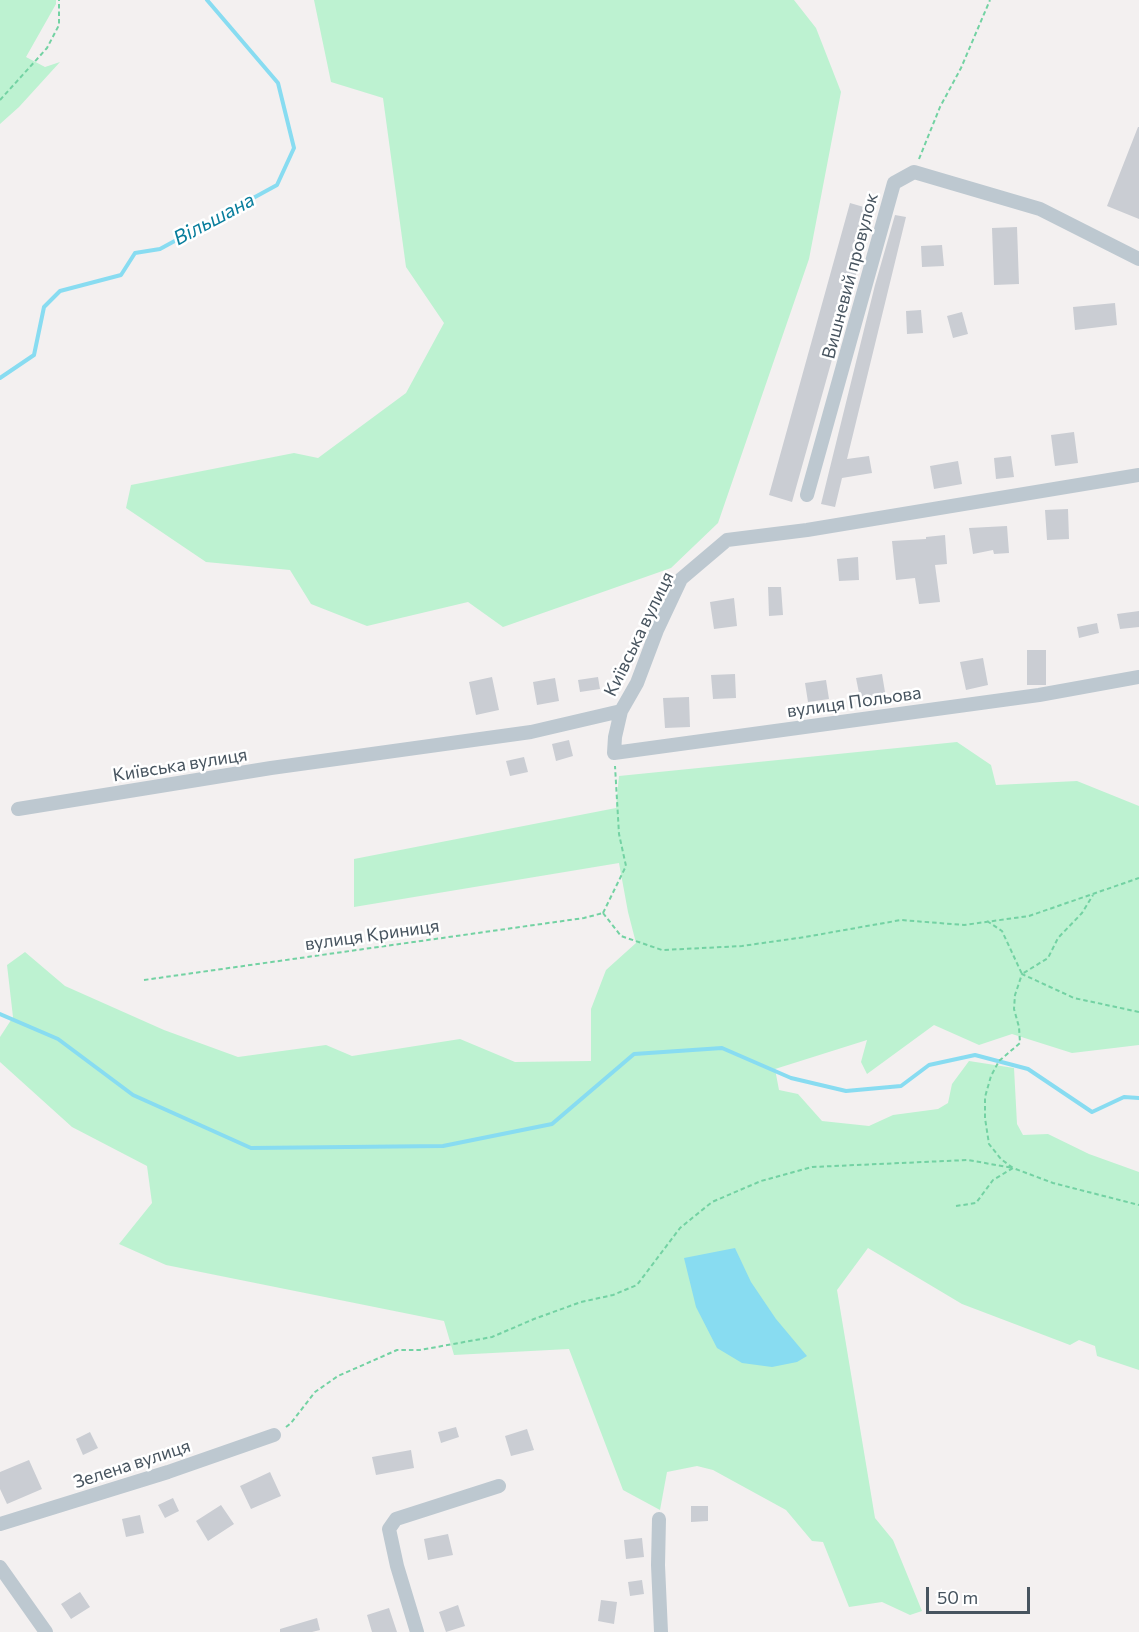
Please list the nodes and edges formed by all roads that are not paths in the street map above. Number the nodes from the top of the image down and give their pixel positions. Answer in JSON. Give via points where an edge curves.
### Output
{"nodes":[{"id":1,"x":1139,"y":260,"type":"edge"},
{"id":2,"x":1139,"y":475,"type":"edge"},
{"id":3,"x":807,"y":495,"type":"dead end"},
{"id":4,"x":1139,"y":677,"type":"edge"},
{"id":5,"x":621,"y":711,"type":"junction"},
{"id":6,"x":18,"y":809,"type":"dead end"},
{"id":7,"x":274,"y":1436,"type":"road end"},
{"id":8,"x":499,"y":1486,"type":"dead end"},
{"id":9,"x":659,"y":1519,"type":"dead end"},
{"id":10,"x":0,"y":1524,"type":"edge"},
{"id":11,"x":0,"y":1567,"type":"edge"},
{"id":12,"x":46,"y":1632,"type":"edge"},
{"id":13,"x":417,"y":1632,"type":"edge"},
{"id":14,"x":661,"y":1632,"type":"edge"}],
"edges":[{"from":1,"to":3,"type":"street","name":"Вишневий провулок","via":[[1040,209],[914,172],[894,183]]},
{"from":2,"to":5,"type":"street","name":"Київська вулиця","via":[[728,540],[681,579]]},
{"from":4,"to":5,"type":"street","name":"вулиця Польова","via":[[1039,695],[614,753]]},
{"from":5,"to":6,"type":"street","name":"Київська вулиця","via":[[531,732]]},
{"from":7,"to":10,"type":"street","name":"Зелена вулиця"},
{"from":8,"to":13,"type":"street","via":[[396,1519],[389,1529]]},
{"from":9,"to":14,"type":"street"},
{"from":11,"to":12,"type":"street"}]}
